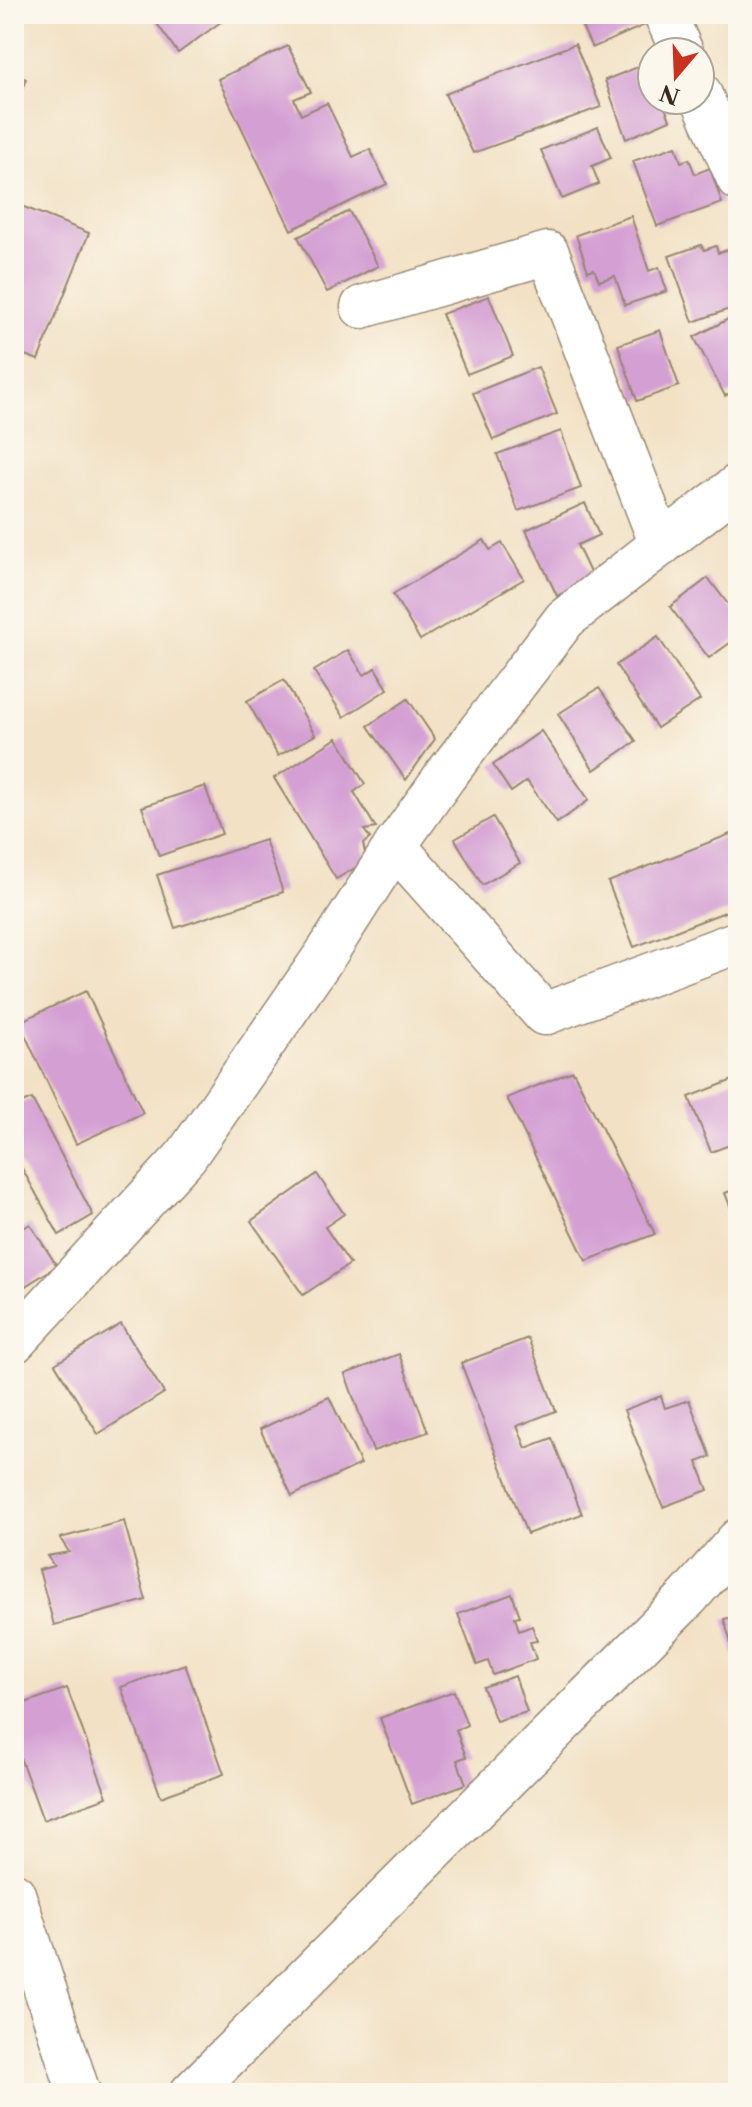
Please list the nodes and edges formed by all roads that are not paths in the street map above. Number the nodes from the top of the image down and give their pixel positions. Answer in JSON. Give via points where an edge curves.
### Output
{"nodes":[{"id":1,"x":665,"y":14,"type":"edge"},
{"id":2,"x":675,"y":36,"type":"edge"},
{"id":3,"x":710,"y":116,"type":"edge"},
{"id":4,"x":738,"y":179,"type":"edge"},
{"id":5,"x":362,"y":307,"type":"dead end"},
{"id":6,"x":732,"y":505,"type":"edge"},
{"id":7,"x":661,"y":545,"type":"junction"},
{"id":8,"x":395,"y":846,"type":"junction"},
{"id":9,"x":738,"y":942,"type":"edge"},
{"id":10,"x":14,"y":1342,"type":"edge"},
{"id":11,"x":738,"y":1540,"type":"edge"},
{"id":12,"x":14,"y":1894,"type":"edge"},
{"id":13,"x":79,"y":2093,"type":"edge"},
{"id":14,"x":191,"y":2093,"type":"edge"}],
"edges":[{"from":1,"to":2,"type":"street"},
{"from":3,"to":4,"type":"street"},
{"from":5,"to":7,"type":"street","via":[[548,253]]},
{"from":6,"to":7,"type":"street"},
{"from":7,"to":8,"type":"street","via":[[565,619]]},
{"from":8,"to":9,"type":"street","via":[[544,1014]]},
{"from":8,"to":10,"type":"street","via":[[186,1156]]},
{"from":11,"to":14,"type":"street","via":[[688,1597]]},
{"from":12,"to":13,"type":"street"}]}
